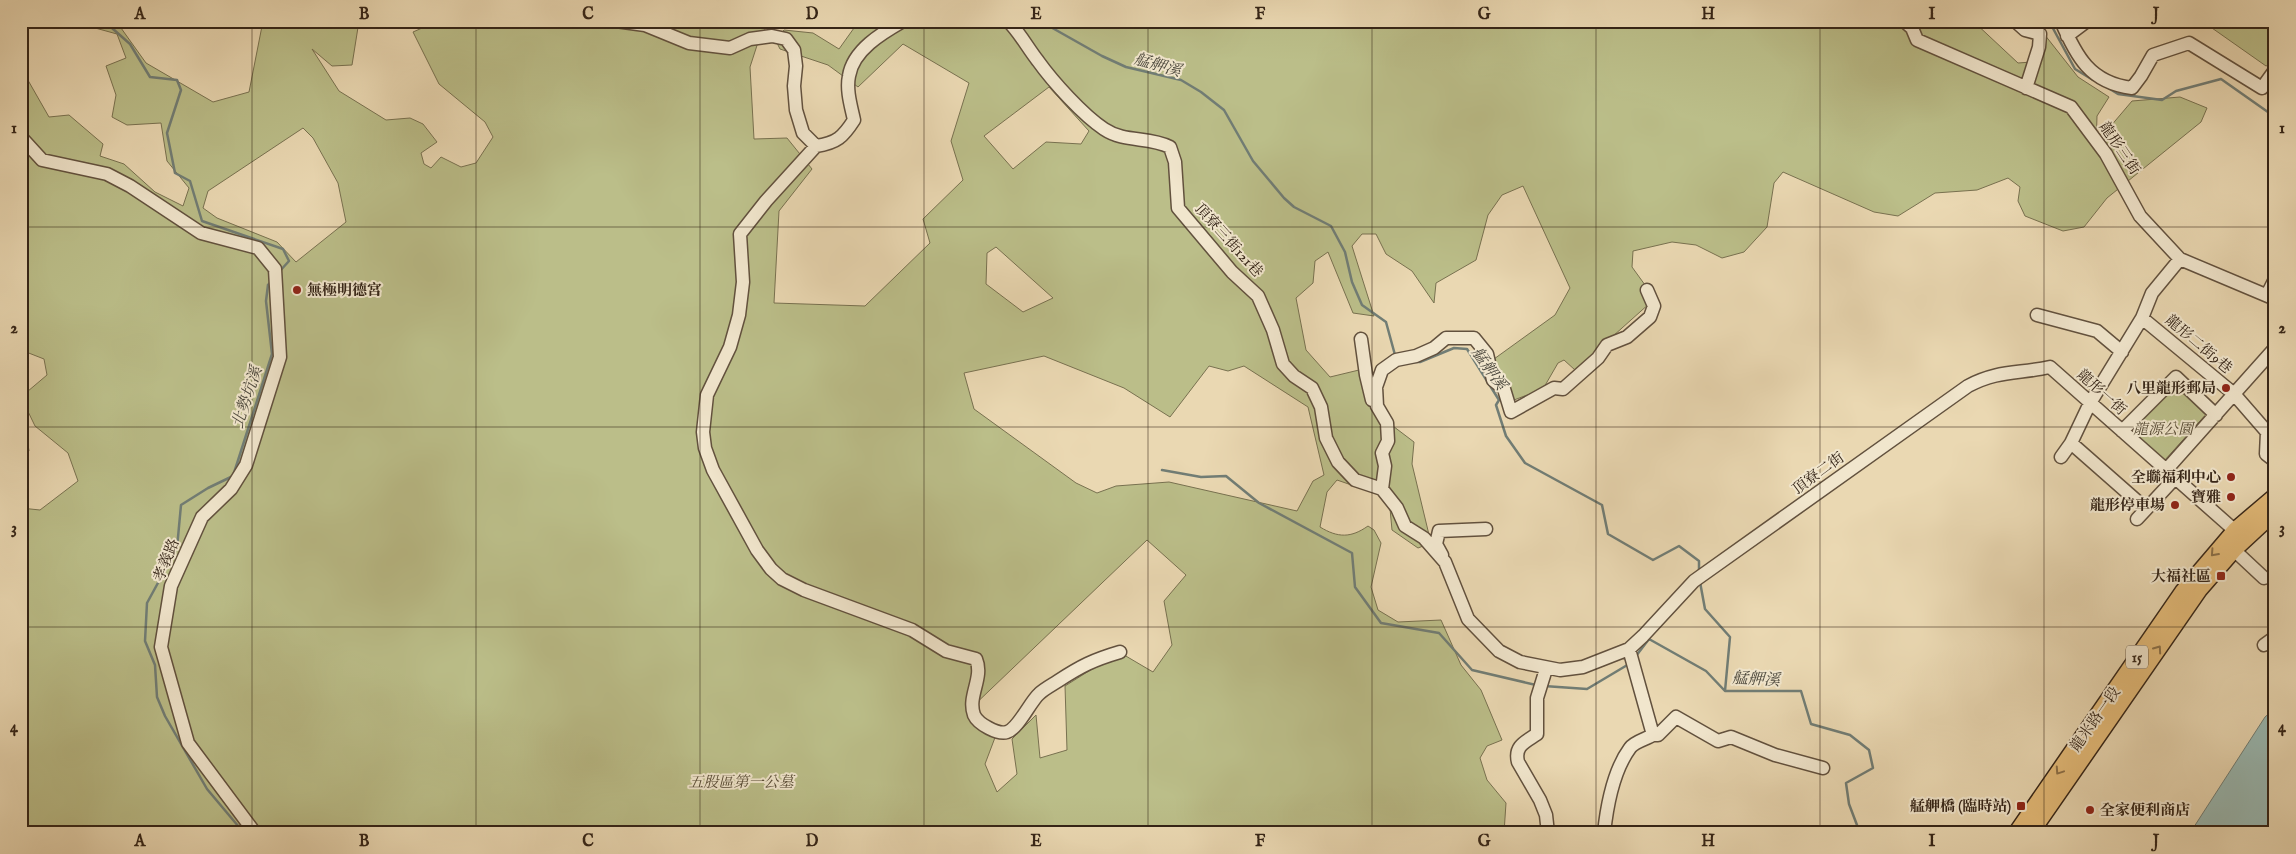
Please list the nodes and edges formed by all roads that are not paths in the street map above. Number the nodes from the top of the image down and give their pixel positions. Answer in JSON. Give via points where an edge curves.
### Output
{"nodes":[{"id":1,"x":616,"y":21,"type":"edge"},
{"id":2,"x":903,"y":21,"type":"edge"},
{"id":3,"x":1008,"y":21,"type":"edge"},
{"id":4,"x":1904,"y":21,"type":"edge"},
{"id":5,"x":2015,"y":21,"type":"edge"},
{"id":6,"x":2061,"y":21,"type":"edge"},
{"id":7,"x":2087,"y":21,"type":"edge"},
{"id":8,"x":2067,"y":36,"type":"junction"},
{"id":9,"x":2275,"y":70,"type":"edge"},
{"id":10,"x":2026,"y":88,"type":"junction"},
{"id":11,"x":21,"y":137,"type":"edge"},
{"id":12,"x":816,"y":146,"type":"junction"},
{"id":13,"x":2180,"y":259,"type":"junction"},
{"id":14,"x":2275,"y":279,"type":"edge"},
{"id":15,"x":1647,"y":290,"type":"dead end"},
{"id":16,"x":2271,"y":297,"type":"edge"},
{"id":17,"x":2036,"y":315,"type":"dead end"},
{"id":18,"x":2142,"y":318,"type":"junction"},
{"id":19,"x":1361,"y":339,"type":"dead end"},
{"id":20,"x":2275,"y":348,"type":"edge"},
{"id":21,"x":2122,"y":352,"type":"junction"},
{"id":22,"x":2050,"y":367,"type":"joint"},
{"id":23,"x":2234,"y":394,"type":"junction"},
{"id":24,"x":2090,"y":403,"type":"junction"},
{"id":25,"x":1377,"y":406,"type":"junction"},
{"id":26,"x":2216,"y":415,"type":"junction"},
{"id":27,"x":2122,"y":431,"type":"junction"},
{"id":28,"x":2071,"y":442,"type":"junction"},
{"id":29,"x":2061,"y":457,"type":"dead end"},
{"id":30,"x":2275,"y":461,"type":"edge"},
{"id":31,"x":2172,"y":473,"type":"junction"},
{"id":32,"x":1382,"y":489,"type":"junction"},
{"id":33,"x":2275,"y":496,"type":"edge"},
{"id":34,"x":2275,"y":512,"type":"edge"},
{"id":35,"x":1486,"y":528,"type":"dead end"},
{"id":36,"x":2238,"y":540,"type":"junction"},
{"id":37,"x":1445,"y":562,"type":"junction"},
{"id":38,"x":2264,"y":578,"type":"dead end"},
{"id":39,"x":2275,"y":637,"type":"edge"},
{"id":40,"x":2264,"y":645,"type":"dead end"},
{"id":41,"x":1629,"y":648,"type":"junction"},
{"id":42,"x":1120,"y":652,"type":"dead end"},
{"id":43,"x":1546,"y":673,"type":"junction"},
{"id":44,"x":1653,"y":735,"type":"junction"},
{"id":45,"x":1823,"y":768,"type":"dead end"},
{"id":46,"x":255,"y":833,"type":"edge"},
{"id":47,"x":1548,"y":833,"type":"edge"},
{"id":48,"x":1604,"y":833,"type":"edge"},
{"id":49,"x":2016,"y":833,"type":"edge"},
{"id":50,"x":2031,"y":833,"type":"edge"}],
"edges":[{"from":1,"to":12,"type":"street","via":[[645,25],[689,43],[730,48],[750,39],[772,36],[786,39],[794,50],[796,110],[803,133]]},
{"from":2,"to":12,"type":"street","via":[[862,51],[852,67],[848,78],[854,120],[845,134],[832,144]]},
{"from":3,"to":32,"type":"street","name":"頂寮三街121巷","via":[[1060,89],[1105,130],[1125,138],[1157,141],[1170,147],[1175,162],[1178,208],[1232,272],[1258,296],[1283,364],[1312,388],[1321,407],[1326,438],[1338,462],[1355,480]]},
{"from":4,"to":10,"type":"street","name":"龍形三街","via":[[1912,28],[1917,40]]},
{"from":5,"to":10,"type":"street","via":[[2025,30],[2040,34]]},
{"from":6,"to":8,"type":"street"},
{"from":7,"to":8,"type":"street"},
{"from":8,"to":9,"type":"street","via":[[2075,54],[2094,74],[2114,86],[2132,88],[2152,55],[2189,43],[2262,88]]},
{"from":10,"to":13,"type":"street","name":"龍形三街","via":[[2071,107],[2106,154],[2140,216]]},
{"from":11,"to":46,"type":"street","name":"孝義路","via":[[42,160],[107,174],[201,233],[258,248],[275,269],[280,357],[246,465],[231,489],[202,517],[171,586],[161,647],[188,743]]},
{"from":12,"to":42,"type":"street","via":[[740,234],[742,282],[739,315],[730,347],[707,395],[704,410],[705,448],[713,470],[757,550],[782,579],[804,590],[912,630],[946,651],[976,659],[980,669],[973,698],[974,716],[981,724],[999,732],[1013,728],[1039,693],[1089,662]]},
{"from":13,"to":16,"type":"street","name":"龍形三街"},
{"from":13,"to":18,"type":"street","via":[[2152,293]]},
{"from":14,"to":16,"type":"street"},
{"from":15,"to":25,"type":"street","via":[[1654,306],[1650,318],[1626,337],[1607,345],[1598,358],[1563,388],[1554,388],[1511,412],[1504,389],[1493,380],[1487,354],[1474,338],[1446,338],[1416,356],[1396,360],[1382,370],[1376,387]]},
{"from":17,"to":21,"type":"street","via":[[2097,331]]},
{"from":18,"to":21,"type":"street"},
{"from":18,"to":23,"type":"street","name":"龍形二街9巷"},
{"from":19,"to":25,"type":"street","via":[[1372,399]]},
{"from":20,"to":23,"type":"street"},
{"from":21,"to":24,"type":"street"},
{"from":22,"to":24,"type":"street","name":"龍形一街"},
{"from":22,"to":41,"type":"street","name":"頂寮二街","via":[[2000,373],[1968,386],[1694,581]]},
{"from":23,"to":26,"type":"street"},
{"from":23,"to":30,"type":"street","name":"龍形二街9巷","via":[[2267,432],[2266,454]]},
{"from":24,"to":27,"type":"street","name":"龍形一街"},
{"from":24,"to":28,"type":"street"},
{"from":25,"to":32,"type":"street","via":[[1387,424],[1388,441],[1382,453],[1385,466]]},
{"from":26,"to":27,"type":"street","via":[[2176,377]]},
{"from":26,"to":31,"type":"street"},
{"from":27,"to":31,"type":"street","name":"龍形一街"},
{"from":28,"to":29,"type":"street"},
{"from":28,"to":31,"type":"street","via":[[2141,514]]},
{"from":31,"to":36,"type":"street","name":"龍形一街"},
{"from":32,"to":37,"type":"street","via":[[1397,508],[1405,526],[1424,538]]},
{"from":33,"to":36,"type":"main road","name":"龍米路一段","number":"15"},
{"from":34,"to":36,"type":"main road","name":"龍米路一段","number":"15"},
{"from":35,"to":37,"type":"street","via":[[1439,531],[1436,544]]},
{"from":36,"to":38,"type":"street","name":"龍形一街"},
{"from":36,"to":49,"type":"main road","name":"龍米路一段","number":"15","one_way":true,"via":[[2183,591]]},
{"from":50,"to":36,"type":"main road","name":"龍米路一段","number":"15","one_way":true,"via":[[2200,589]]},
{"from":37,"to":43,"type":"street","via":[[1468,618],[1499,651]]},
{"from":39,"to":40,"type":"street"},
{"from":41,"to":43,"type":"street","name":"頂寮二街","via":[[1583,667]]},
{"from":41,"to":44,"type":"street"},
{"from":43,"to":47,"type":"street","via":[[1537,698],[1537,734],[1518,747],[1516,754],[1546,815]]},
{"from":44,"to":45,"type":"street","via":[[1658,735],[1676,717],[1718,741],[1731,737],[1775,755]]},
{"from":44,"to":48,"type":"street","via":[[1631,746],[1622,763],[1609,800]]}]}
